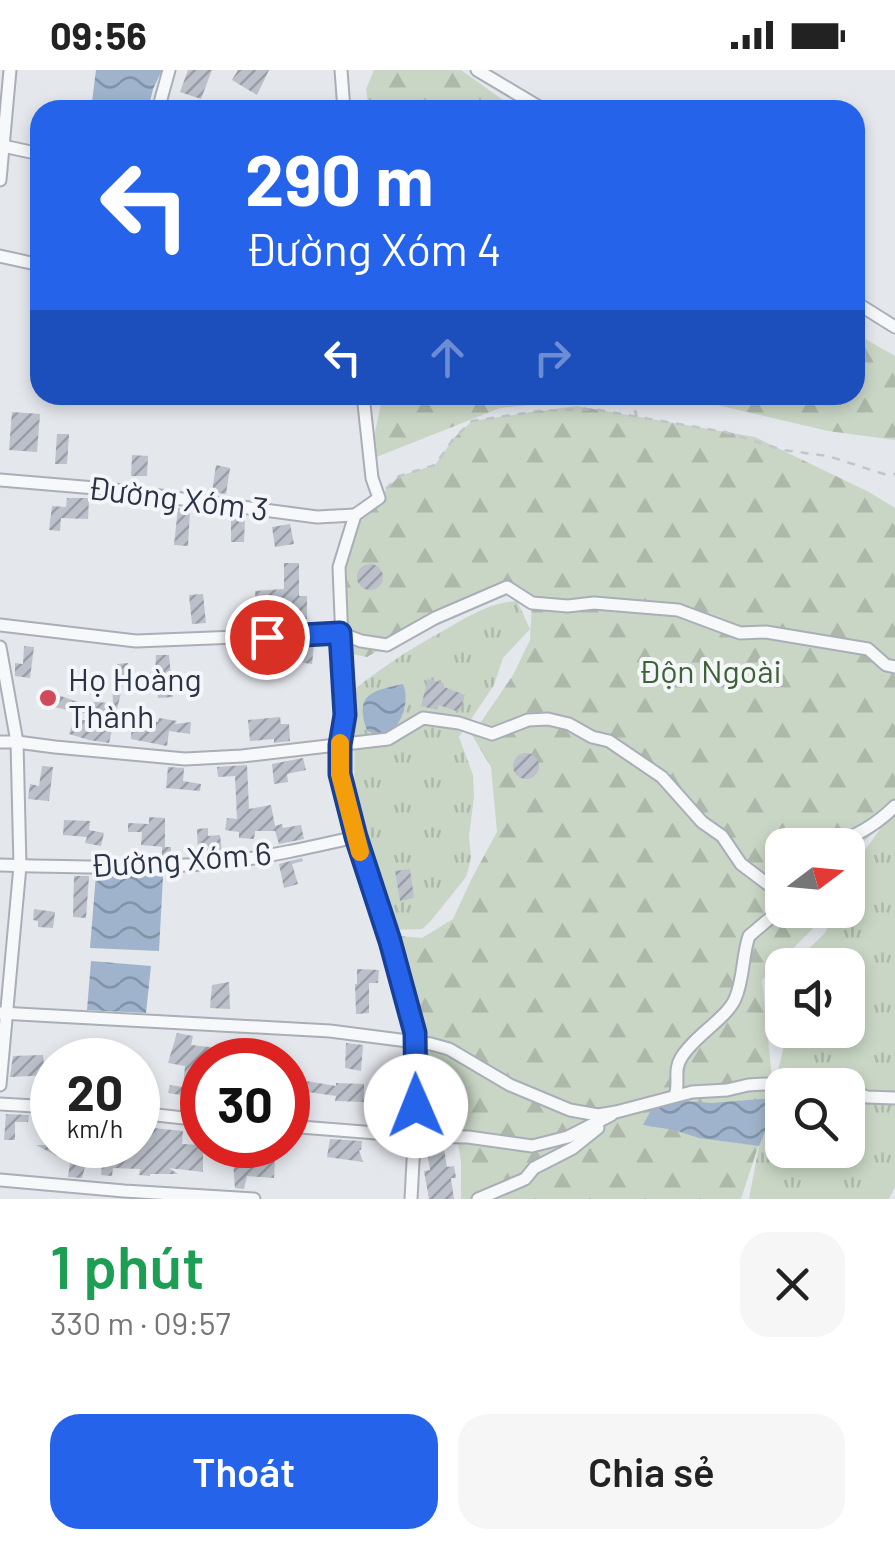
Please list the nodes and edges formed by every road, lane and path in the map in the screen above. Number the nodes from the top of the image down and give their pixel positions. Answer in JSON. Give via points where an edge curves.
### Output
{"nodes":[{"id":1,"x":10,"y":70,"type":"edge"},
{"id":2,"x":169,"y":70,"type":"edge"},
{"id":3,"x":341,"y":70,"type":"edge"},
{"id":4,"x":478,"y":70,"type":"edge"},
{"id":5,"x":161,"y":100,"type":"edge"},
{"id":6,"x":343,"y":100,"type":"edge"},
{"id":7,"x":528,"y":100,"type":"edge"},
{"id":8,"x":3,"y":146,"type":"junction"},
{"id":9,"x":30,"y":152,"type":"edge"},
{"id":10,"x":0,"y":180,"type":"edge"},
{"id":11,"x":0,"y":256,"type":"edge"},
{"id":12,"x":30,"y":263,"type":"edge"},
{"id":13,"x":865,"y":308,"type":"edge"},
{"id":14,"x":895,"y":327,"type":"edge"},
{"id":15,"x":364,"y":405,"type":"edge"},
{"id":16,"x":633,"y":405,"type":"edge"},
{"id":17,"x":637,"y":416,"type":"junction"},
{"id":18,"x":895,"y":474,"type":"edge"},
{"id":19,"x":0,"y":480,"type":"edge"},
{"id":20,"x":378,"y":498,"type":"junction"},
{"id":21,"x":355,"y":515,"type":"junction"},
{"id":22,"x":0,"y":625,"type":"edge"},
{"id":23,"x":340,"y":633,"type":"junction"},
{"id":24,"x":0,"y":648,"type":"edge"},
{"id":25,"x":895,"y":667,"type":"edge"},
{"id":26,"x":0,"y":742,"type":"edge"},
{"id":27,"x":17,"y":742,"type":"junction"},
{"id":28,"x":340,"y":745,"type":"junction"},
{"id":29,"x":895,"y":806,"type":"edge"},
{"id":30,"x":865,"y":830,"type":"edge"},
{"id":31,"x":358,"y":836,"type":"junction"},
{"id":32,"x":0,"y":865,"type":"edge"},
{"id":33,"x":20,"y":866,"type":"junction"},
{"id":34,"x":765,"y":882,"type":"edge"},
{"id":35,"x":765,"y":922,"type":"edge"},
{"id":36,"x":4,"y":1013,"type":"edge"},
{"id":37,"x":415,"y":1042,"type":"junction"},
{"id":38,"x":765,"y":1084,"type":"edge"},
{"id":39,"x":0,"y":1085,"type":"edge"},
{"id":40,"x":675,"y":1096,"type":"junction"},
{"id":41,"x":865,"y":1096,"type":"edge"},
{"id":42,"x":895,"y":1098,"type":"edge"},
{"id":43,"x":0,"y":1104,"type":"edge"},
{"id":44,"x":30,"y":1106,"type":"edge"},
{"id":45,"x":616,"y":1112,"type":"junction"},
{"id":46,"x":310,"y":1128,"type":"edge"},
{"id":47,"x":414,"y":1136,"type":"junction"},
{"id":48,"x":0,"y":1180,"type":"edge"},
{"id":49,"x":254,"y":1199,"type":"edge"},
{"id":50,"x":411,"y":1199,"type":"edge"},
{"id":51,"x":478,"y":1199,"type":"edge"}],
"edges":[{"from":1,"to":8,"type":"street"},
{"from":2,"to":5,"type":"street"},
{"from":3,"to":6,"type":"street"},
{"from":4,"to":7,"type":"street"},
{"from":8,"to":9,"type":"street"},
{"from":8,"to":10,"type":"street"},
{"from":11,"to":12,"type":"street"},
{"from":13,"to":14,"type":"street"},
{"from":15,"to":20,"type":"street"},
{"from":16,"to":17,"type":"path"},
{"from":17,"to":18,"type":"path"},
{"from":17,"to":20,"type":"path","via":[[593,409],[472,421],[435,465],[400,476]]},
{"from":19,"to":21,"type":"street","name":"Đường Xóm 3"},
{"from":20,"to":21,"type":"street"},
{"from":21,"to":23,"type":"street","via":[[340,568]]},
{"from":22,"to":23,"type":"street","via":[[136,641]]},
{"from":23,"to":25,"type":"street","via":[[388,645],[508,587],[532,603],[678,610],[740,632],[868,648]]},
{"from":23,"to":28,"type":"street"},
{"from":24,"to":27,"type":"street"},
{"from":26,"to":27,"type":"street"},
{"from":27,"to":28,"type":"street","via":[[185,759]]},
{"from":27,"to":33,"type":"street"},
{"from":28,"to":31,"type":"street","via":[[340,774]]},
{"from":28,"to":34,"type":"street","via":[[388,740],[423,718],[492,734],[528,720],[569,724],[609,741],[662,778]]},
{"from":29,"to":30,"type":"street"},
{"from":31,"to":33,"type":"street","name":"Đường Xóm 6","via":[[219,862]]},
{"from":31,"to":37,"type":"street"},
{"from":32,"to":33,"type":"street","name":"Đường Xóm 6"},
{"from":33,"to":36,"type":"street"},
{"from":35,"to":40,"type":"street","via":[[746,941],[734,1004],[679,1060]]},
{"from":36,"to":37,"type":"street"},
{"from":36,"to":39,"type":"street"},
{"from":37,"to":45,"type":"street","via":[[449,1050],[570,1110]]},
{"from":37,"to":47,"type":"street"},
{"from":38,"to":40,"type":"street"},
{"from":40,"to":45,"type":"street"},
{"from":41,"to":42,"type":"street"},
{"from":43,"to":44,"type":"street"},
{"from":45,"to":47,"type":"street","via":[[568,1137],[532,1146]]},
{"from":45,"to":51,"type":"street","via":[[525,1179]]},
{"from":46,"to":47,"type":"street"},
{"from":47,"to":50,"type":"street"},
{"from":48,"to":49,"type":"street"}]}
